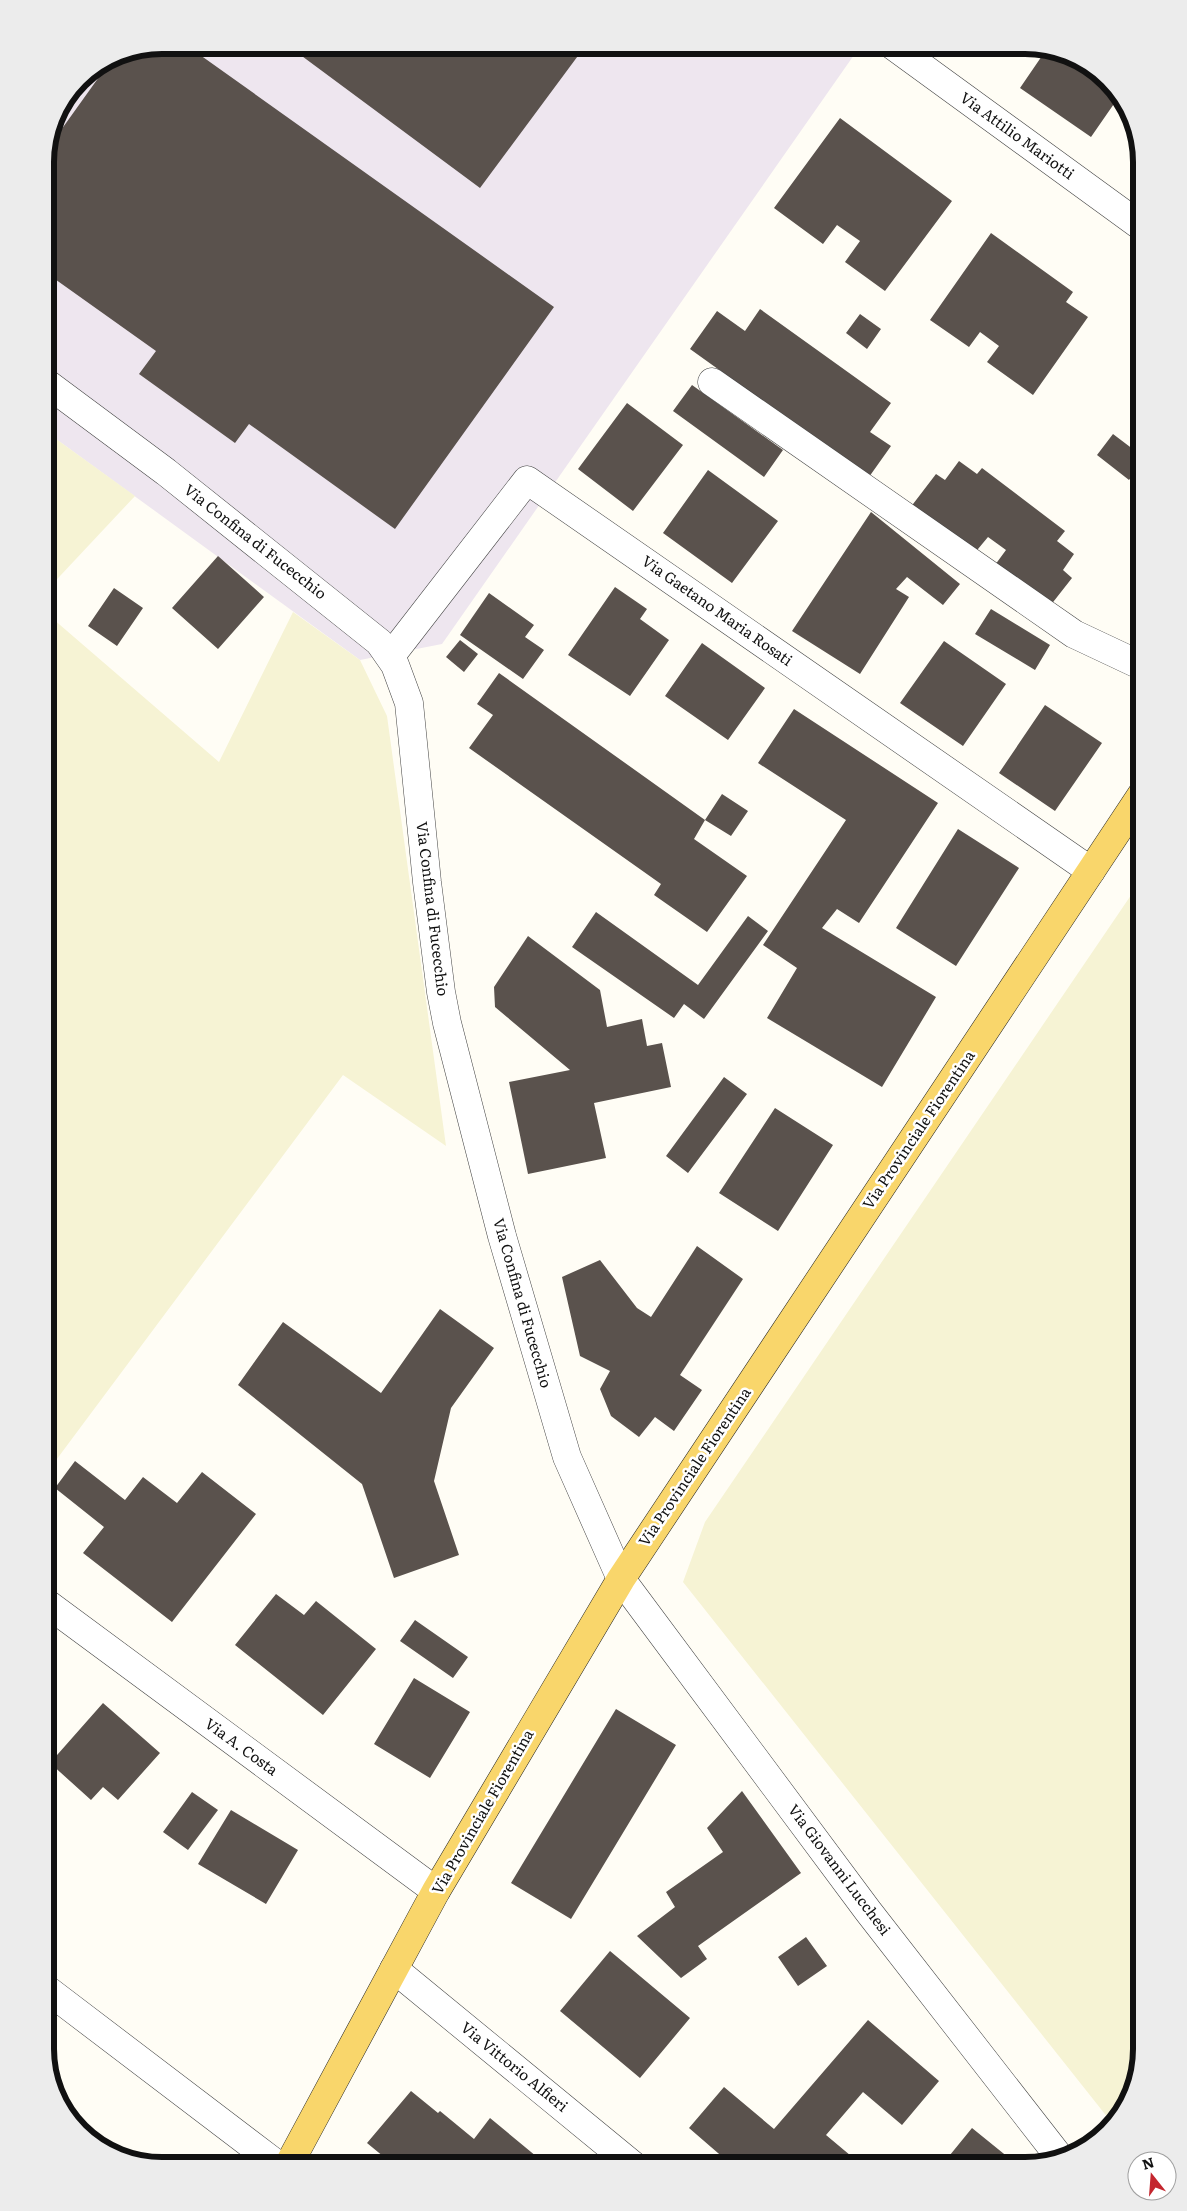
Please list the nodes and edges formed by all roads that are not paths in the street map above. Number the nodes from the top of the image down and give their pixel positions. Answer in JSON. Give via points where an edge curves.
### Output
{"nodes":[{"id":1,"x":904,"y":54,"type":"edge"},
{"id":2,"x":1133,"y":220,"type":"edge"},
{"id":3,"x":712,"y":382,"type":"dead end"},
{"id":4,"x":54,"y":389,"type":"edge"},
{"id":5,"x":390,"y":657,"type":"junction"},
{"id":6,"x":1133,"y":662,"type":"edge"},
{"id":7,"x":1133,"y":808,"type":"edge"},
{"id":8,"x":1091,"y":871,"type":"junction"},
{"id":9,"x":621,"y":1579,"type":"junction"},
{"id":10,"x":54,"y":1609,"type":"edge"},
{"id":11,"x":436,"y":1891,"type":"junction"},
{"id":12,"x":394,"y":1969,"type":"junction"},
{"id":13,"x":54,"y":1995,"type":"edge"},
{"id":14,"x":1056,"y":2153,"type":"edge"},
{"id":15,"x":267,"y":2157,"type":"edge"},
{"id":16,"x":293,"y":2157,"type":"edge"},
{"id":17,"x":623,"y":2157,"type":"edge"}],
"edges":[{"from":1,"to":2,"type":"street","name":"Via Attilio Mariotti"},
{"from":3,"to":6,"type":"street","via":[[1074,634]]},
{"from":4,"to":5,"type":"street","name":"Via Confina di Fucecchio","via":[[275,558],[379,642]]},
{"from":5,"to":8,"type":"street","name":"Via Gaetano Maria Rosati","via":[[527,480]]},
{"from":5,"to":9,"type":"street","name":"Via Confina di Fucecchio","via":[[409,703],[427,882],[447,1023],[502,1236],[568,1457]]},
{"from":7,"to":8,"type":"main road","name":"Via Provinciale Fiorentina"},
{"from":8,"to":9,"type":"main road","name":"Via Provinciale Fiorentina"},
{"from":9,"to":11,"type":"main road","name":"Via Provinciale Fiorentina"},
{"from":9,"to":14,"type":"street","name":"Via Giovanni Lucchesi","via":[[868,1911]]},
{"from":10,"to":11,"type":"street","name":"Via A. Costa"},
{"from":11,"to":12,"type":"main road","name":"Via Provinciale Fiorentina"},
{"from":12,"to":16,"type":"main road","name":"Via Provinciale Fiorentina"},
{"from":12,"to":17,"type":"street","name":"Via Vittorio Alfieri"},
{"from":13,"to":15,"type":"street"}]}
